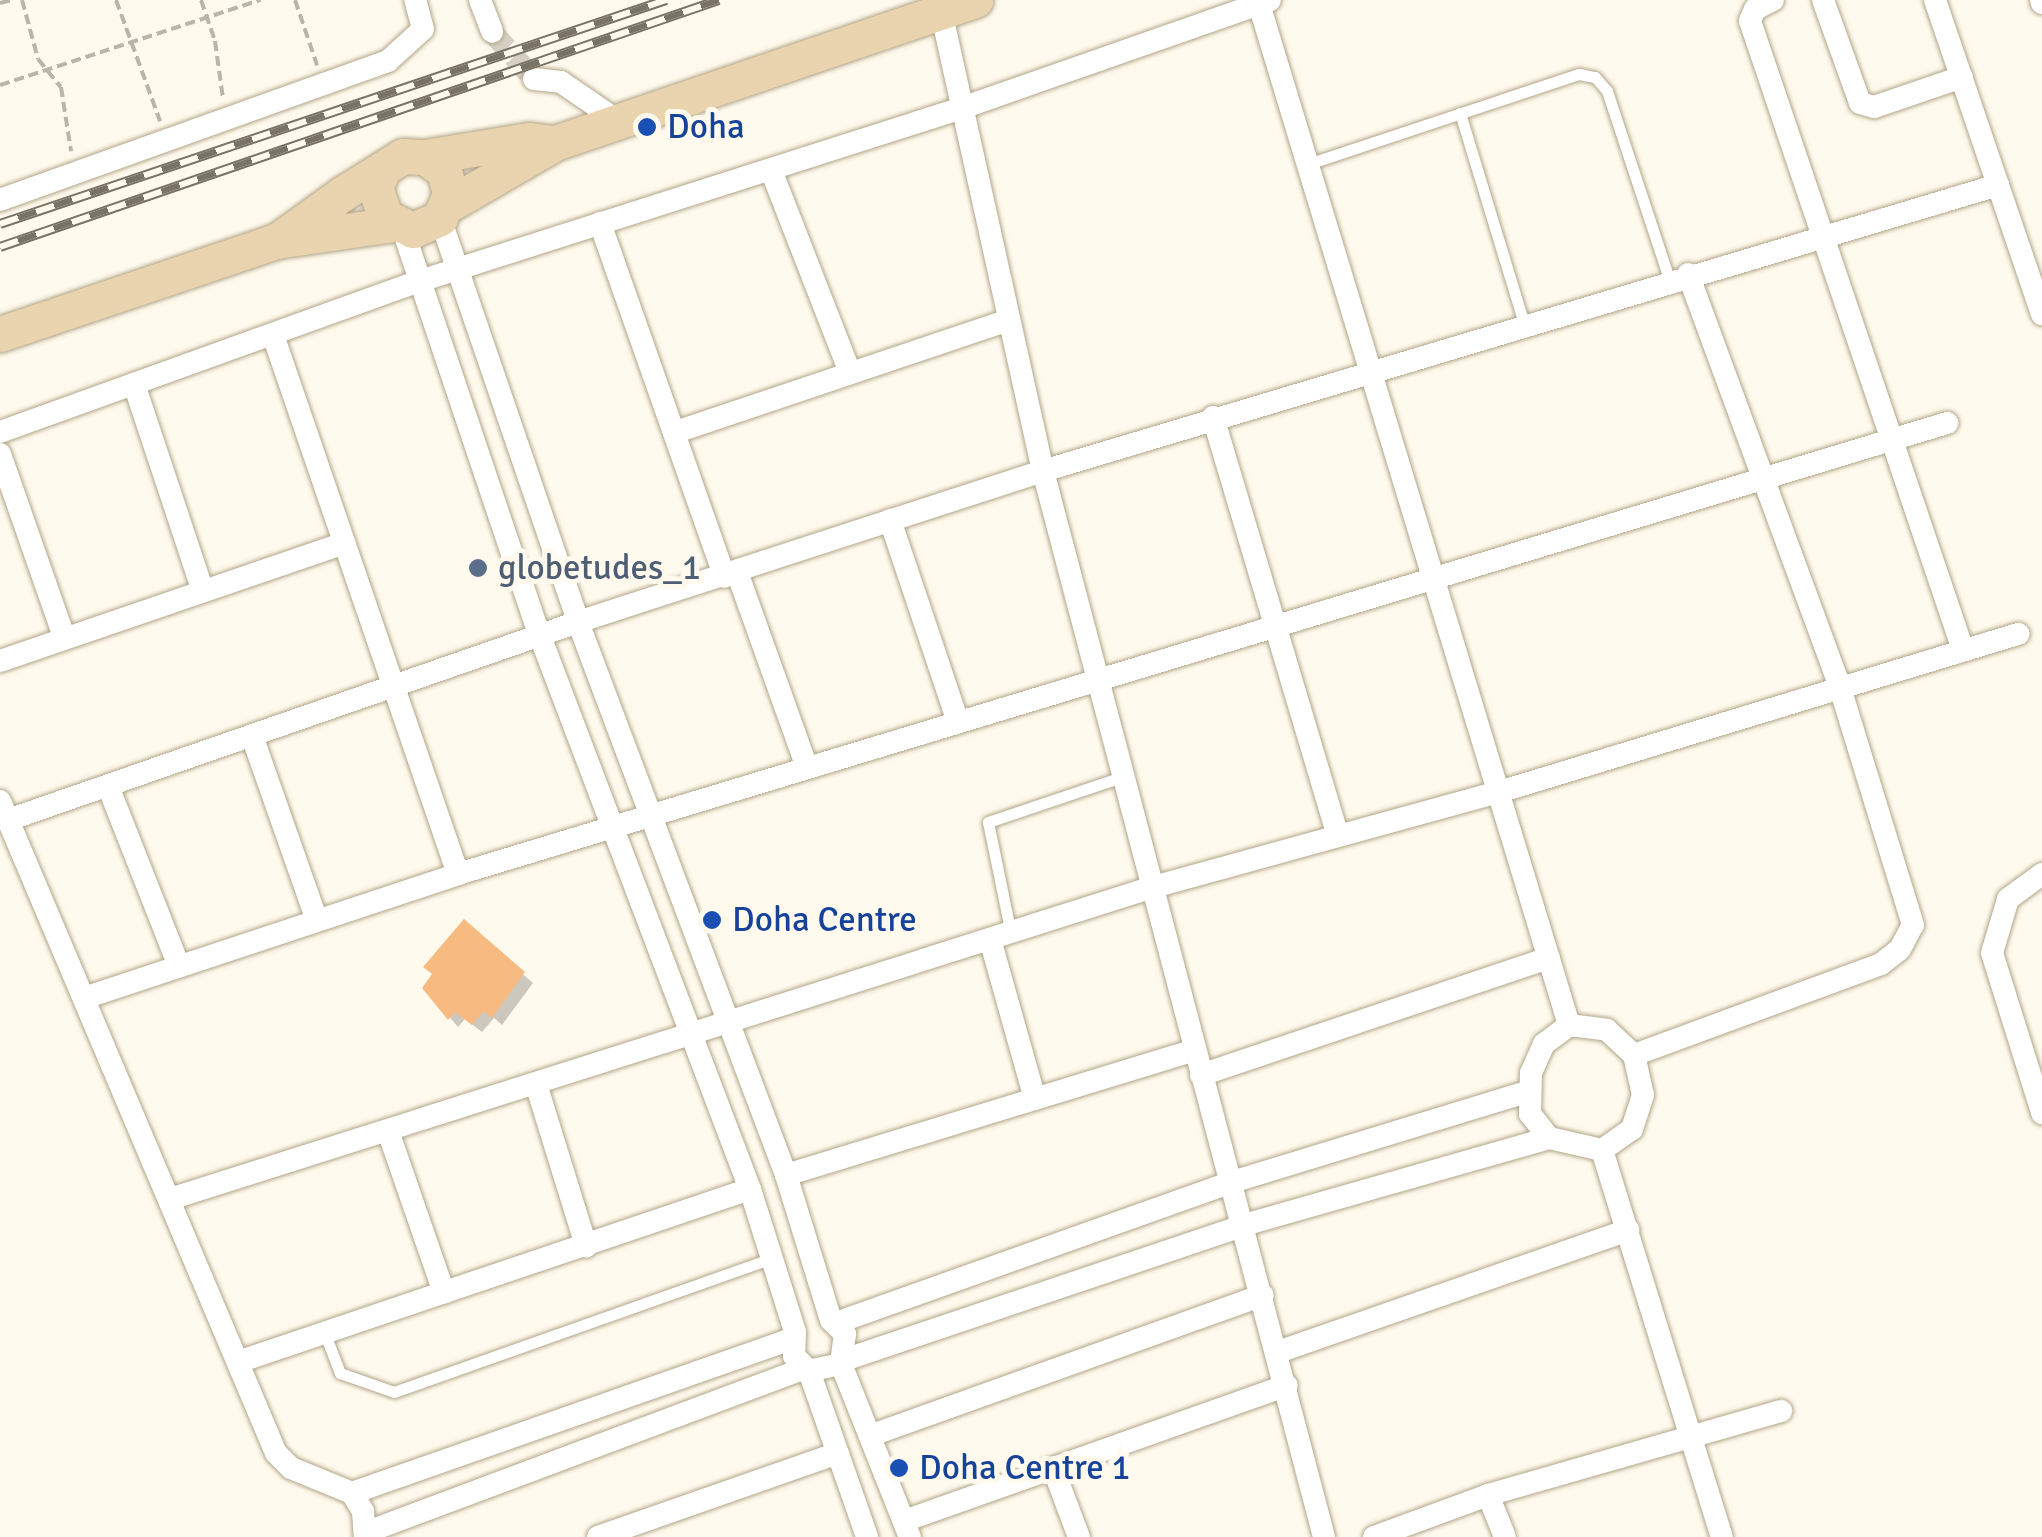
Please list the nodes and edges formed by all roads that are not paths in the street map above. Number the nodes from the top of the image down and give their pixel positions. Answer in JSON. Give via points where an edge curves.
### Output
{"nodes":[{"id":1,"x":415,"y":0,"type":"edge"},
{"id":2,"x":480,"y":0,"type":"edge"},
{"id":3,"x":975,"y":0,"type":"edge"},
{"id":4,"x":1773,"y":0,"type":"edge"},
{"id":5,"x":1823,"y":0,"type":"edge"},
{"id":6,"x":1934,"y":0,"type":"edge"},
{"id":7,"x":1264,"y":2,"type":"edge"},
{"id":8,"x":941,"y":12,"type":"junction"},
{"id":9,"x":492,"y":32,"type":"tunnel mouth"},
{"id":10,"x":1962,"y":77,"type":"junction"},
{"id":11,"x":534,"y":79,"type":"tunnel mouth"},
{"id":12,"x":962,"y":108,"type":"junction"},
{"id":13,"x":1460,"y":114,"type":"junction"},
{"id":14,"x":618,"y":121,"type":"junction"},
{"id":15,"x":555,"y":143,"type":"junction"},
{"id":16,"x":425,"y":157,"type":"junction"},
{"id":17,"x":1308,"y":164,"type":"junction"},
{"id":18,"x":384,"y":168,"type":"junction"},
{"id":19,"x":770,"y":170,"type":"junction"},
{"id":20,"x":1998,"y":185,"type":"junction"},
{"id":21,"x":0,"y":200,"type":"edge"},
{"id":22,"x":444,"y":212,"type":"junction"},
{"id":23,"x":600,"y":223,"type":"junction"},
{"id":24,"x":398,"y":225,"type":"junction"},
{"id":25,"x":1823,"y":234,"type":"junction"},
{"id":26,"x":276,"y":242,"type":"junction"},
{"id":27,"x":460,"y":268,"type":"junction"},
{"id":28,"x":1678,"y":276,"type":"junction"},
{"id":29,"x":417,"y":282,"type":"junction"},
{"id":30,"x":2042,"y":314,"type":"edge"},
{"id":31,"x":1008,"y":320,"type":"junction"},
{"id":32,"x":1524,"y":323,"type":"junction"},
{"id":33,"x":0,"y":334,"type":"edge"},
{"id":34,"x":273,"y":335,"type":"junction"},
{"id":35,"x":849,"y":370,"type":"junction"},
{"id":36,"x":1370,"y":370,"type":"junction"},
{"id":37,"x":134,"y":384,"type":"junction"},
{"id":38,"x":1213,"y":417,"type":"junction"},
{"id":39,"x":1947,"y":423,"type":"dead end"},
{"id":40,"x":0,"y":432,"type":"edge"},
{"id":41,"x":676,"y":432,"type":"junction"},
{"id":42,"x":1891,"y":438,"type":"junction"},
{"id":43,"x":0,"y":454,"type":"edge"},
{"id":44,"x":1042,"y":470,"type":"junction"},
{"id":45,"x":1767,"y":476,"type":"junction"},
{"id":46,"x":890,"y":520,"type":"junction"},
{"id":47,"x":344,"y":543,"type":"junction"},
{"id":48,"x":731,"y":575,"type":"junction"},
{"id":49,"x":1434,"y":577,"type":"junction"},
{"id":50,"x":202,"y":588,"type":"junction"},
{"id":51,"x":578,"y":622,"type":"junction"},
{"id":52,"x":1275,"y":631,"type":"junction"},
{"id":53,"x":2018,"y":634,"type":"dead end"},
{"id":54,"x":540,"y":636,"type":"junction"},
{"id":55,"x":64,"y":637,"type":"junction"},
{"id":56,"x":1963,"y":650,"type":"junction"},
{"id":57,"x":0,"y":660,"type":"edge"},
{"id":58,"x":1097,"y":680,"type":"junction"},
{"id":59,"x":392,"y":687,"type":"junction"},
{"id":60,"x":1840,"y":687,"type":"junction"},
{"id":61,"x":958,"y":722,"type":"junction"},
{"id":62,"x":252,"y":736,"type":"junction"},
{"id":63,"x":807,"y":766,"type":"junction"},
{"id":64,"x":1122,"y":776,"type":"junction"},
{"id":65,"x":108,"y":786,"type":"junction"},
{"id":66,"x":1499,"y":792,"type":"junction"},
{"id":67,"x":4,"y":810,"type":"edge"},
{"id":68,"x":651,"y":814,"type":"junction"},
{"id":69,"x":614,"y":826,"type":"junction"},
{"id":70,"x":1338,"y":836,"type":"junction"},
{"id":71,"x":458,"y":874,"type":"junction"},
{"id":72,"x":2042,"y":874,"type":"edge"},
{"id":73,"x":1150,"y":888,"type":"junction"},
{"id":74,"x":316,"y":918,"type":"junction"},
{"id":75,"x":1000,"y":937,"type":"junction"},
{"id":76,"x":1548,"y":958,"type":"junction"},
{"id":77,"x":178,"y":964,"type":"junction"},
{"id":78,"x":86,"y":997,"type":"junction"},
{"id":79,"x":729,"y":1022,"type":"junction"},
{"id":80,"x":1569,"y":1025,"type":"junction"},
{"id":81,"x":695,"y":1034,"type":"junction"},
{"id":82,"x":1194,"y":1050,"type":"junction"},
{"id":83,"x":1634,"y":1055,"type":"junction"},
{"id":84,"x":1201,"y":1075,"type":"junction"},
{"id":85,"x":536,"y":1084,"type":"junction"},
{"id":86,"x":1527,"y":1092,"type":"junction"},
{"id":87,"x":1035,"y":1099,"type":"junction"},
{"id":88,"x":2042,"y":1113,"type":"edge"},
{"id":89,"x":388,"y":1130,"type":"junction"},
{"id":90,"x":1549,"y":1138,"type":"junction"},
{"id":91,"x":1602,"y":1150,"type":"junction"},
{"id":92,"x":786,"y":1175,"type":"junction"},
{"id":93,"x":1232,"y":1182,"type":"junction"},
{"id":94,"x":750,"y":1189,"type":"junction"},
{"id":95,"x":170,"y":1199,"type":"junction"},
{"id":96,"x":1244,"y":1225,"type":"junction"},
{"id":97,"x":1628,"y":1230,"type":"junction"},
{"id":98,"x":586,"y":1246,"type":"junction"},
{"id":99,"x":772,"y":1258,"type":"junction"},
{"id":100,"x":444,"y":1294,"type":"junction"},
{"id":101,"x":1263,"y":1296,"type":"junction"},
{"id":102,"x":834,"y":1321,"type":"junction"},
{"id":103,"x":326,"y":1334,"type":"junction"},
{"id":104,"x":793,"y":1336,"type":"junction"},
{"id":105,"x":1278,"y":1352,"type":"junction"},
{"id":106,"x":241,"y":1361,"type":"junction"},
{"id":107,"x":842,"y":1362,"type":"junction"},
{"id":108,"x":806,"y":1370,"type":"junction"},
{"id":109,"x":1288,"y":1385,"type":"junction"},
{"id":110,"x":1781,"y":1411,"type":"dead end"},
{"id":111,"x":872,"y":1435,"type":"junction"},
{"id":112,"x":1694,"y":1436,"type":"junction"},
{"id":113,"x":838,"y":1452,"type":"junction"},
{"id":114,"x":1054,"y":1468,"type":"junction"},
{"id":115,"x":352,"y":1493,"type":"junction"},
{"id":116,"x":1488,"y":1495,"type":"junction"},
{"id":117,"x":907,"y":1529,"type":"edge"},
{"id":118,"x":366,"y":1534,"type":"edge"},
{"id":119,"x":862,"y":1536,"type":"edge"},
{"id":120,"x":598,"y":1537,"type":"edge"},
{"id":121,"x":1079,"y":1537,"type":"edge"},
{"id":122,"x":1324,"y":1537,"type":"edge"},
{"id":123,"x":1374,"y":1537,"type":"edge"},
{"id":124,"x":1505,"y":1537,"type":"edge"},
{"id":125,"x":1722,"y":1537,"type":"edge"}],
"edges":[{"from":1,"to":21,"type":"street","via":[[423,30],[414,44],[325,88]]},
{"from":2,"to":9,"type":"street"},
{"from":3,"to":8,"type":"main road"},
{"from":4,"to":25,"type":"street","via":[[1755,9],[1750,21]]},
{"from":5,"to":10,"type":"street","via":[[1860,104],[1874,107]]},
{"from":6,"to":10,"type":"street"},
{"from":7,"to":12,"type":"street"},
{"from":7,"to":17,"type":"street"},
{"from":8,"to":12,"type":"street"},
{"from":8,"to":14,"type":"main road"},
{"from":10,"to":20,"type":"street"},
{"from":11,"to":14,"type":"street","via":[[561,82]]},
{"from":12,"to":19,"type":"street"},
{"from":12,"to":31,"type":"street"},
{"from":13,"to":17,"type":"lane"},
{"from":13,"to":28,"type":"lane","via":[[1579,74],[1595,77],[1608,91]]},
{"from":13,"to":32,"type":"lane"},
{"from":14,"to":15,"type":"main road"},
{"from":15,"to":16,"type":"main road","via":[[530,140]]},
{"from":15,"to":22,"type":"main road"},
{"from":16,"to":18,"type":"main road","via":[[403,156]]},
{"from":16,"to":22,"type":"main road","via":[[449,182]]},
{"from":17,"to":36,"type":"street"},
{"from":18,"to":24,"type":"main road","via":[[376,198]]},
{"from":18,"to":26,"type":"main road"},
{"from":19,"to":23,"type":"street"},
{"from":19,"to":35,"type":"street"},
{"from":20,"to":25,"type":"street"},
{"from":20,"to":30,"type":"street"},
{"from":22,"to":24,"type":"main road","via":[[428,226]]},
{"from":22,"to":27,"type":"street"},
{"from":23,"to":27,"type":"street"},
{"from":23,"to":41,"type":"street"},
{"from":24,"to":26,"type":"main road"},
{"from":24,"to":29,"type":"street"},
{"from":25,"to":28,"type":"street"},
{"from":25,"to":42,"type":"street"},
{"from":26,"to":33,"type":"main road"},
{"from":27,"to":29,"type":"street"},
{"from":27,"to":51,"type":"street"},
{"from":28,"to":32,"type":"street"},
{"from":28,"to":45,"type":"street"},
{"from":29,"to":34,"type":"street"},
{"from":29,"to":54,"type":"street"},
{"from":31,"to":35,"type":"street"},
{"from":31,"to":44,"type":"street"},
{"from":32,"to":36,"type":"street"},
{"from":34,"to":37,"type":"street"},
{"from":34,"to":47,"type":"street"},
{"from":35,"to":41,"type":"street"},
{"from":36,"to":38,"type":"street"},
{"from":36,"to":49,"type":"street"},
{"from":37,"to":40,"type":"street"},
{"from":37,"to":50,"type":"street"},
{"from":38,"to":44,"type":"street"},
{"from":38,"to":52,"type":"street"},
{"from":39,"to":42,"type":"street"},
{"from":41,"to":48,"type":"street"},
{"from":42,"to":45,"type":"street"},
{"from":42,"to":56,"type":"street"},
{"from":43,"to":55,"type":"street"},
{"from":44,"to":46,"type":"street"},
{"from":44,"to":58,"type":"street"},
{"from":45,"to":49,"type":"street"},
{"from":45,"to":60,"type":"street"},
{"from":46,"to":48,"type":"street"},
{"from":46,"to":61,"type":"street"},
{"from":47,"to":50,"type":"street"},
{"from":47,"to":59,"type":"street"},
{"from":48,"to":51,"type":"street"},
{"from":48,"to":63,"type":"street"},
{"from":49,"to":52,"type":"street"},
{"from":49,"to":66,"type":"street"},
{"from":50,"to":55,"type":"street"},
{"from":51,"to":54,"type":"street"},
{"from":51,"to":68,"type":"street"},
{"from":52,"to":58,"type":"street"},
{"from":52,"to":70,"type":"street"},
{"from":53,"to":56,"type":"street"},
{"from":54,"to":59,"type":"street"},
{"from":54,"to":69,"type":"street"},
{"from":55,"to":57,"type":"street"},
{"from":56,"to":60,"type":"street"},
{"from":58,"to":61,"type":"street"},
{"from":58,"to":64,"type":"street"},
{"from":59,"to":62,"type":"street"},
{"from":59,"to":71,"type":"street"},
{"from":60,"to":66,"type":"street"},
{"from":60,"to":83,"type":"street","via":[[1913,925],[1900,949],[1881,964]]},
{"from":61,"to":63,"type":"street"},
{"from":62,"to":65,"type":"street"},
{"from":62,"to":74,"type":"street"},
{"from":63,"to":68,"type":"street"},
{"from":64,"to":73,"type":"street"},
{"from":64,"to":75,"type":"lane","via":[[988,822]]},
{"from":65,"to":67,"type":"street"},
{"from":65,"to":77,"type":"street"},
{"from":66,"to":70,"type":"street"},
{"from":66,"to":76,"type":"street"},
{"from":67,"to":78,"type":"street"},
{"from":68,"to":69,"type":"street"},
{"from":68,"to":79,"type":"street"},
{"from":69,"to":71,"type":"street"},
{"from":69,"to":81,"type":"street"},
{"from":70,"to":73,"type":"street"},
{"from":71,"to":74,"type":"street"},
{"from":72,"to":88,"type":"street","via":[[2008,898],[1992,953]]},
{"from":73,"to":75,"type":"street"},
{"from":73,"to":82,"type":"street"},
{"from":74,"to":77,"type":"street"},
{"from":75,"to":79,"type":"street"},
{"from":75,"to":87,"type":"street"},
{"from":76,"to":80,"type":"street"},
{"from":76,"to":84,"type":"street"},
{"from":77,"to":78,"type":"street"},
{"from":78,"to":95,"type":"street"},
{"from":79,"to":81,"type":"street"},
{"from":79,"to":92,"type":"street"},
{"from":80,"to":83,"type":"street","via":[[1607,1030]]},
{"from":80,"to":86,"type":"street","via":[[1544,1044]]},
{"from":81,"to":85,"type":"street"},
{"from":81,"to":94,"type":"street"},
{"from":82,"to":84,"type":"street"},
{"from":82,"to":87,"type":"street"},
{"from":83,"to":91,"type":"street","via":[[1644,1095],[1632,1129]]},
{"from":84,"to":93,"type":"street"},
{"from":85,"to":89,"type":"street"},
{"from":85,"to":98,"type":"street"},
{"from":86,"to":90,"type":"street","via":[[1530,1114]]},
{"from":86,"to":93,"type":"street"},
{"from":87,"to":92,"type":"street"},
{"from":89,"to":95,"type":"street"},
{"from":89,"to":100,"type":"street"},
{"from":90,"to":91,"type":"street"},
{"from":90,"to":96,"type":"street"},
{"from":91,"to":97,"type":"street"},
{"from":92,"to":102,"type":"street"},
{"from":93,"to":96,"type":"street"},
{"from":93,"to":102,"type":"street"},
{"from":94,"to":98,"type":"street"},
{"from":94,"to":99,"type":"street"},
{"from":95,"to":106,"type":"street"},
{"from":96,"to":101,"type":"street"},
{"from":96,"to":107,"type":"street"},
{"from":97,"to":105,"type":"street"},
{"from":97,"to":112,"type":"street"},
{"from":98,"to":100,"type":"street"},
{"from":99,"to":103,"type":"lane","via":[[394,1392],[340,1373]]},
{"from":99,"to":104,"type":"street"},
{"from":100,"to":103,"type":"street"},
{"from":101,"to":105,"type":"street"},
{"from":101,"to":111,"type":"street"},
{"from":102,"to":104,"type":"street","via":[[810,1319]]},
{"from":102,"to":107,"type":"street","via":[[848,1347]]},
{"from":103,"to":106,"type":"street"},
{"from":104,"to":108,"type":"street"},
{"from":104,"to":115,"type":"street"},
{"from":105,"to":109,"type":"street"},
{"from":106,"to":115,"type":"street","via":[[282,1460]]},
{"from":107,"to":108,"type":"street"},
{"from":107,"to":111,"type":"street"},
{"from":108,"to":113,"type":"street"},
{"from":108,"to":118,"type":"street"},
{"from":109,"to":114,"type":"street"},
{"from":109,"to":122,"type":"street"},
{"from":110,"to":112,"type":"street"},
{"from":111,"to":117,"type":"street"},
{"from":112,"to":116,"type":"street"},
{"from":112,"to":125,"type":"street"},
{"from":113,"to":119,"type":"street"},
{"from":113,"to":120,"type":"street"},
{"from":114,"to":117,"type":"street"},
{"from":114,"to":121,"type":"street"},
{"from":115,"to":118,"type":"street"},
{"from":116,"to":123,"type":"street"},
{"from":116,"to":124,"type":"street"}]}
